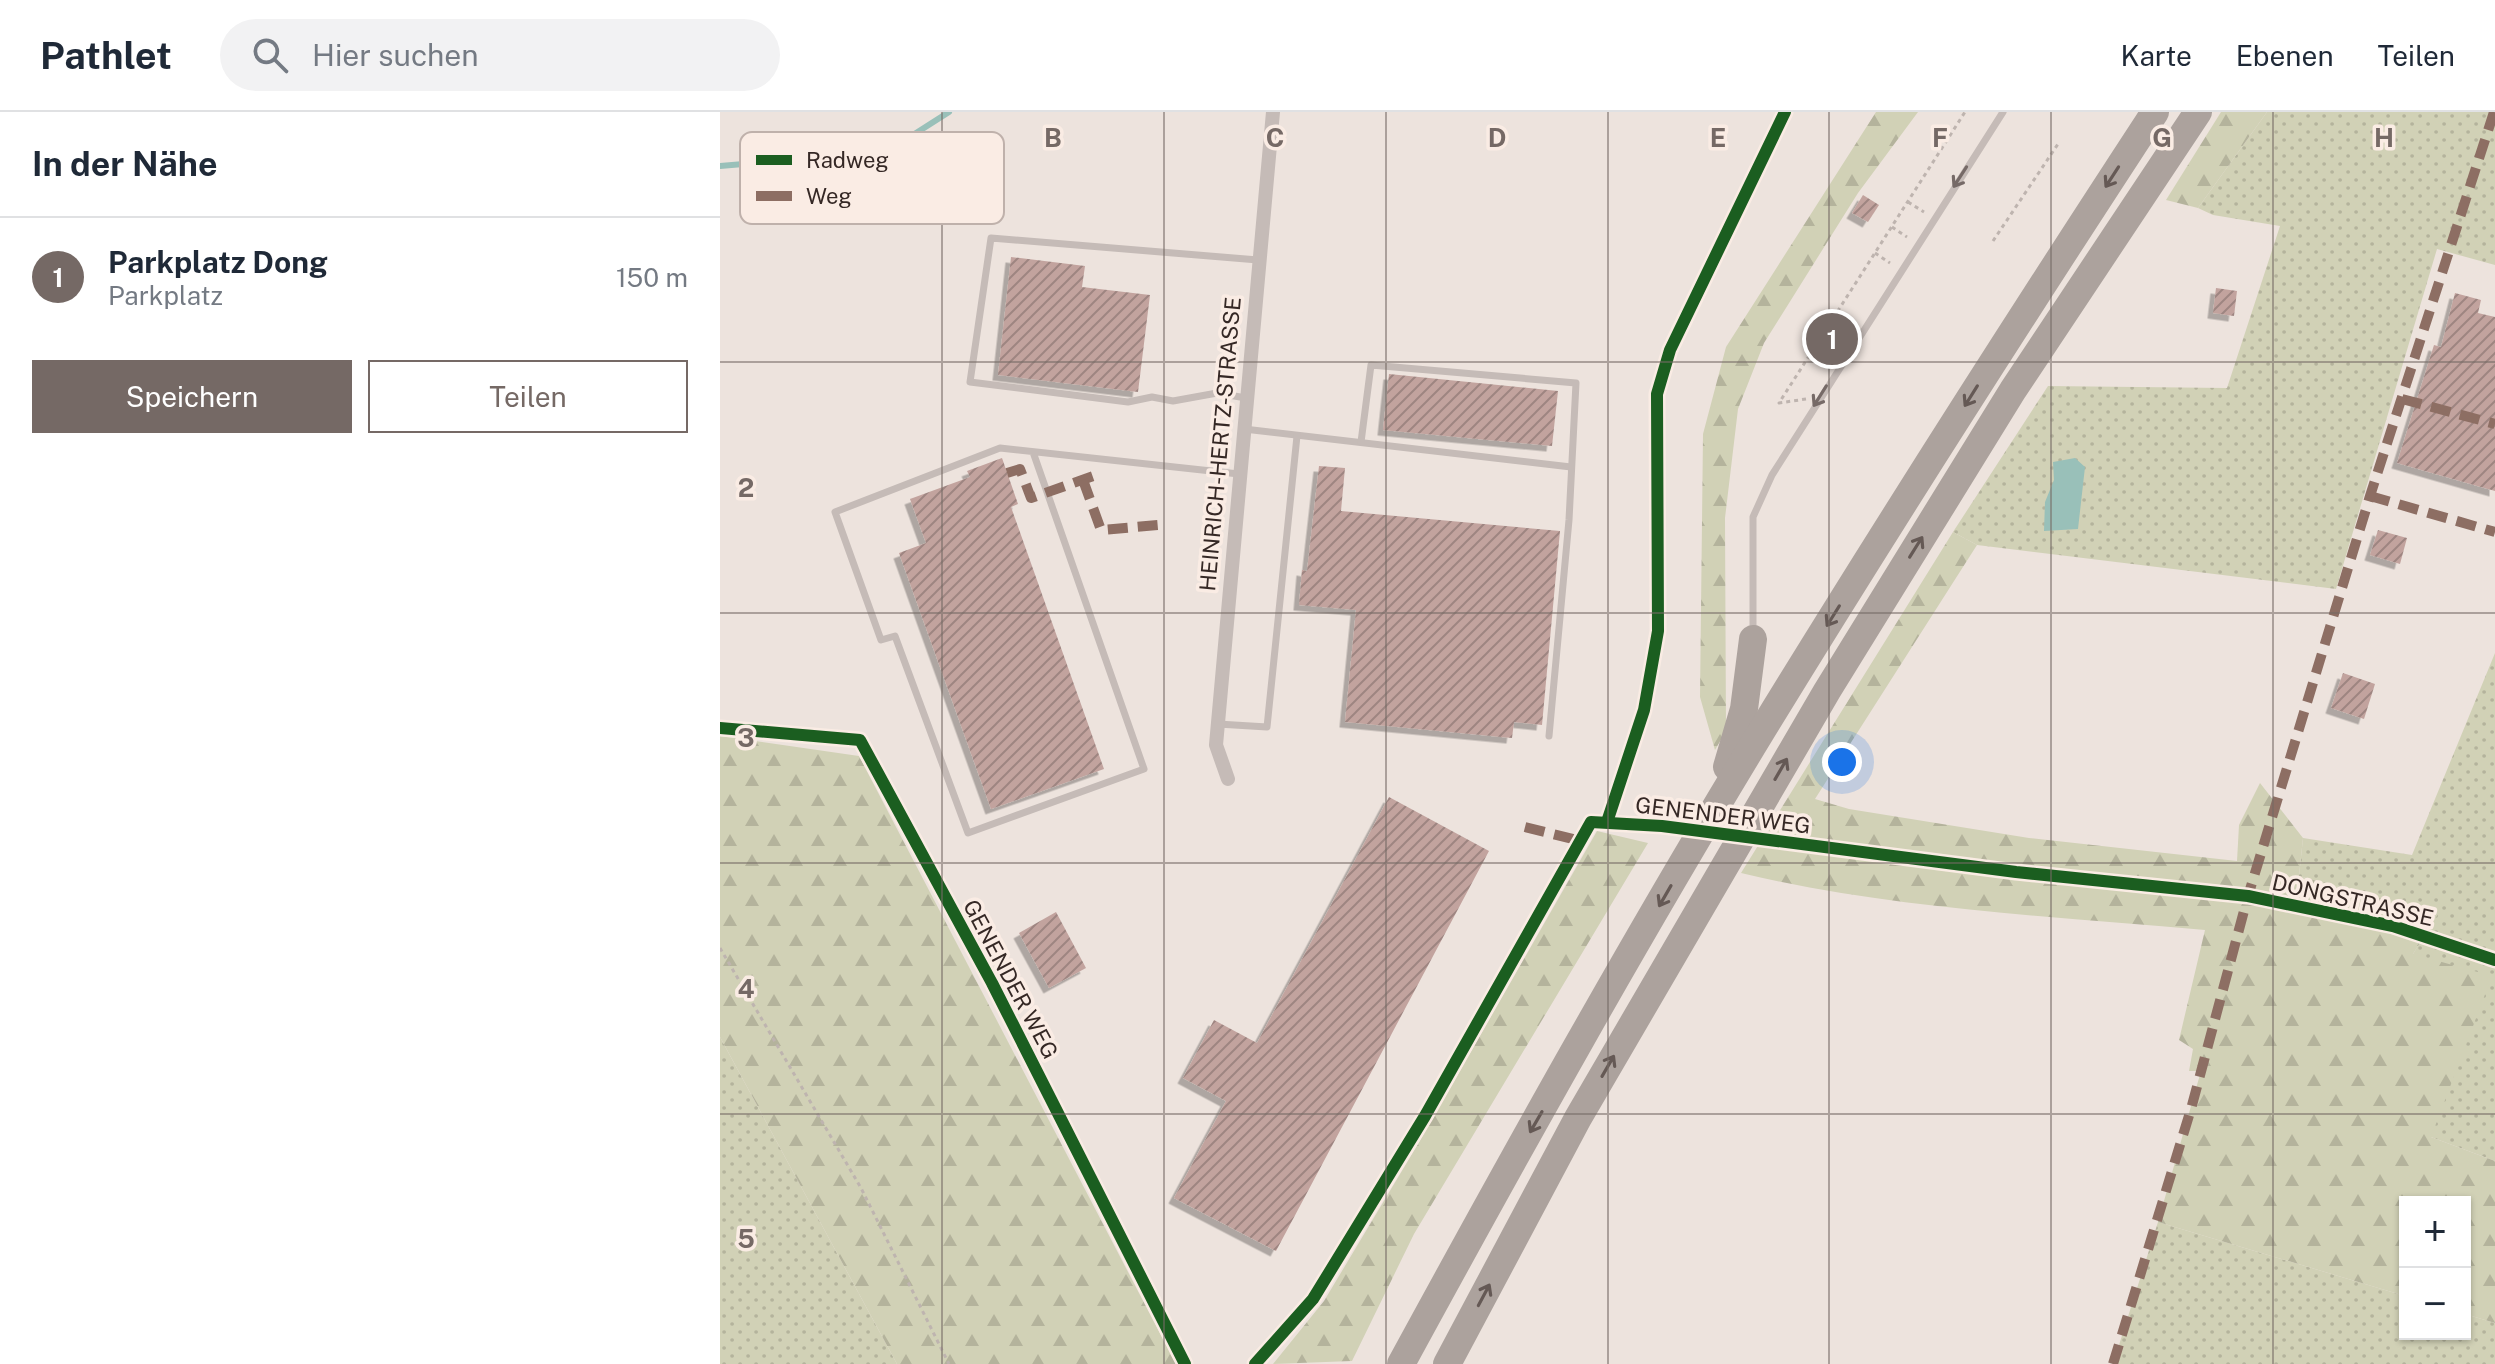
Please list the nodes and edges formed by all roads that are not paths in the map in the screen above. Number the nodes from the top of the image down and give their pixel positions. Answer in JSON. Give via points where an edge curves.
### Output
{"nodes":[{"id":1,"x":1273,"y":112,"type":"edge"},
{"id":2,"x":2003,"y":112,"type":"edge"},
{"id":3,"x":2155,"y":112,"type":"edge"},
{"id":4,"x":2198,"y":112,"type":"edge"},
{"id":5,"x":1258,"y":260,"type":"junction"},
{"id":6,"x":1246,"y":398,"type":"junction"},
{"id":7,"x":1244,"y":429,"type":"junction"},
{"id":8,"x":1297,"y":436,"type":"junction"},
{"id":9,"x":1361,"y":442,"type":"junction"},
{"id":10,"x":1033,"y":452,"type":"junction"},
{"id":11,"x":1571,"y":467,"type":"junction"},
{"id":12,"x":1240,"y":474,"type":"junction"},
{"id":13,"x":1753,"y":639,"type":"joint"},
{"id":14,"x":1218,"y":724,"type":"junction"},
{"id":15,"x":720,"y":728,"type":"edge"},
{"id":16,"x":1549,"y":736,"type":"dead end"},
{"id":17,"x":1228,"y":779,"type":"dead end"},
{"id":18,"x":1705,"y":829,"type":"junction"},
{"id":19,"x":2248,"y":896,"type":"joint"},
{"id":20,"x":2495,"y":960,"type":"edge"},
{"id":21,"x":1185,"y":1364,"type":"edge"},
{"id":22,"x":1255,"y":1364,"type":"edge"},
{"id":23,"x":1401,"y":1364,"type":"edge"},
{"id":24,"x":1447,"y":1364,"type":"edge"}],
"edges":[{"from":1,"to":5,"type":"street","name":"HEINRICH-HERTZ-STRASSE"},
{"from":2,"to":13,"type":"lane","one_way":true,"via":[[1772,475],[1753,517]]},
{"from":3,"to":18,"type":"highway","one_way":true,"via":[[1913,488]]},
{"from":24,"to":4,"type":"highway","one_way":true,"via":[[1578,1118],[1827,691],[2013,390]]},
{"from":5,"to":6,"type":"street","name":"HEINRICH-HERTZ-STRASSE"},
{"from":5,"to":6,"type":"lane","via":[[991,238],[970,382],[1128,402],[1217,393]]},
{"from":6,"to":7,"type":"street","name":"HEINRICH-HERTZ-STRASSE"},
{"from":7,"to":8,"type":"lane"},
{"from":7,"to":12,"type":"street","name":"HEINRICH-HERTZ-STRASSE"},
{"from":8,"to":9,"type":"lane"},
{"from":8,"to":14,"type":"lane","via":[[1267,727]]},
{"from":9,"to":11,"type":"lane"},
{"from":9,"to":11,"type":"lane","via":[[1371,365],[1576,383]]},
{"from":10,"to":10,"type":"lane","via":[[1000,448],[835,512],[881,640],[895,636],[968,833],[1144,769]]},
{"from":10,"to":12,"type":"lane"},
{"from":11,"to":16,"type":"lane"},
{"from":12,"to":14,"type":"street","name":"HEINRICH-HERTZ-STRASSE"},
{"from":13,"to":18,"type":"highway","via":[[1741,724]]},
{"from":14,"to":17,"type":"street","name":"HEINRICH-HERTZ-STRASSE","via":[[1216,745]]},
{"from":15,"to":21,"type":"street","name":"GENENDER WEG","via":[[860,740],[992,983]]},
{"from":18,"to":23,"type":"highway","one_way":true},
{"from":19,"to":20,"type":"street","name":"DONGSTRASSE","via":[[2393,926]]},
{"from":19,"to":22,"type":"street","name":"GENENDER WEG","bridge":true,"via":[[1591,822],[1425,1116],[1313,1299]]}]}
